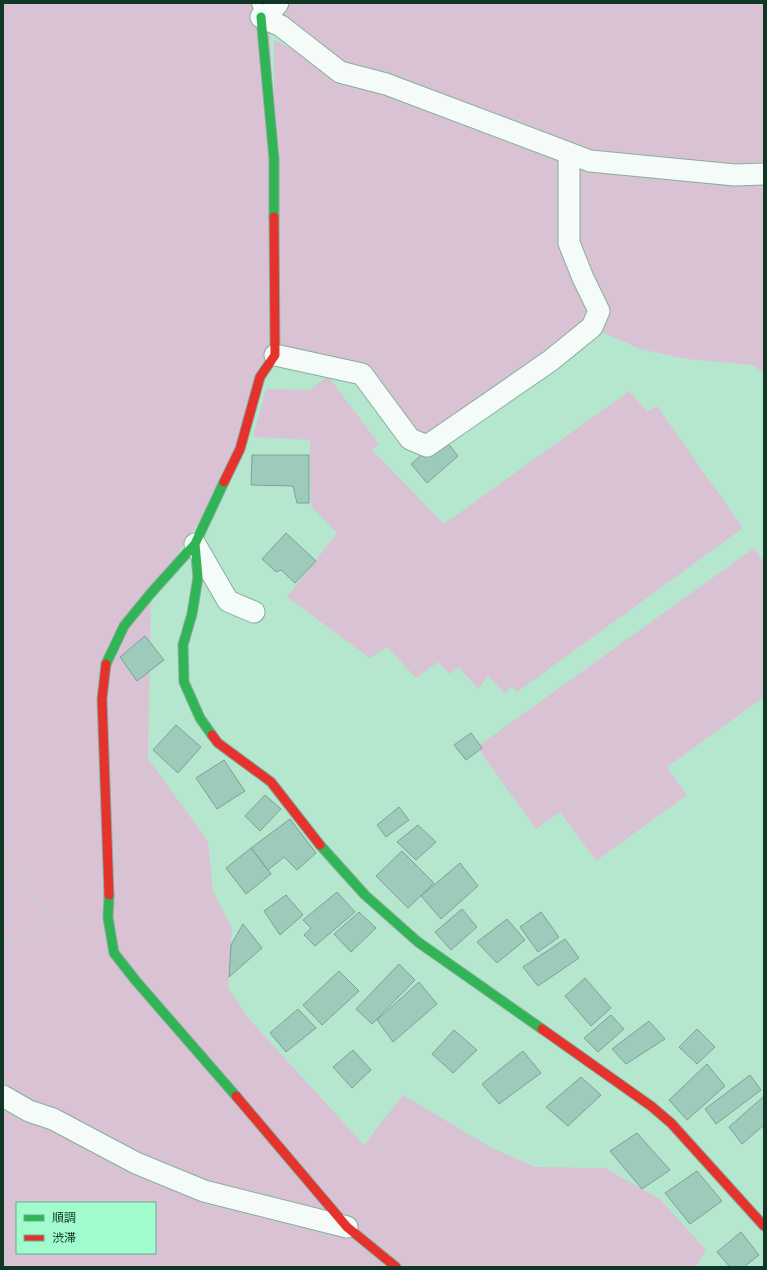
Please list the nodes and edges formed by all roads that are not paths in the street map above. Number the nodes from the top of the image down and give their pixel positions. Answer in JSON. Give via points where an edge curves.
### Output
{"nodes":[{"id":1,"x":278,"y":3,"type":"edge"},
{"id":2,"x":259,"y":10,"type":"edge"},
{"id":3,"x":569,"y":153,"type":"junction"},
{"id":4,"x":764,"y":174,"type":"edge"},
{"id":5,"x":275,"y":355,"type":"junction"},
{"id":6,"x":195,"y":544,"type":"junction"},
{"id":7,"x":254,"y":612,"type":"dead end"},
{"id":8,"x":3,"y":1096,"type":"edge"},
{"id":9,"x":764,"y":1226,"type":"edge"},
{"id":10,"x":347,"y":1227,"type":"junction"},
{"id":11,"x":396,"y":1267,"type":"edge"}],
"edges":[{"from":1,"to":2,"type":"street","via":[[269,14]]},
{"from":2,"to":3,"type":"street","via":[[340,72],[386,84]]},
{"from":2,"to":5,"type":"street","via":[[274,159]]},
{"from":3,"to":4,"type":"street","via":[[590,161],[736,175]]},
{"from":3,"to":5,"type":"street","via":[[569,243],[600,312],[592,327],[550,361],[427,446],[410,439],[362,374]]},
{"from":5,"to":6,"type":"street","via":[[260,377],[240,449]]},
{"from":6,"to":7,"type":"street","via":[[228,601]]},
{"from":6,"to":9,"type":"street","via":[[198,577],[192,614],[183,645],[184,682],[200,718],[218,743],[271,782],[322,848],[365,895],[418,942],[672,1123]]},
{"from":6,"to":10,"type":"street","via":[[124,626],[106,664],[103,706],[108,918],[114,953]]},
{"from":8,"to":10,"type":"street","via":[[136,1163],[204,1191]]},
{"from":10,"to":11,"type":"street"}]}
